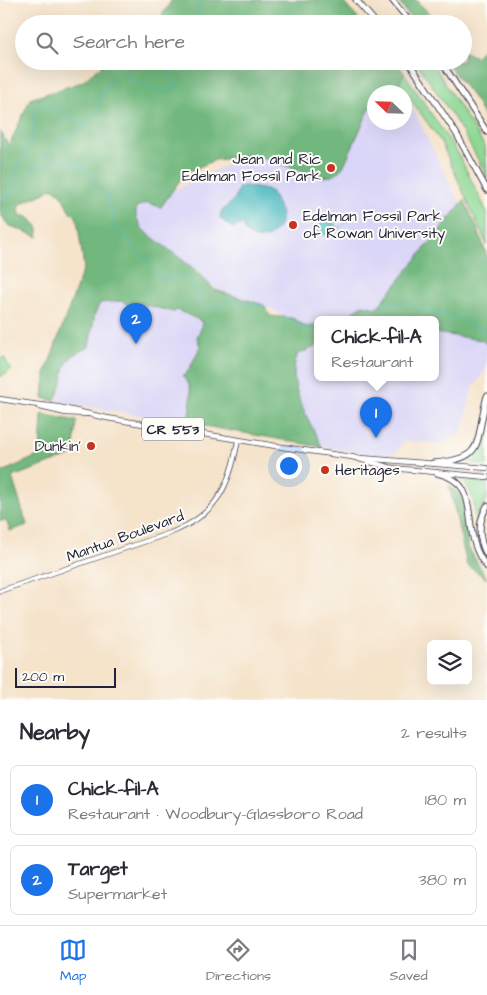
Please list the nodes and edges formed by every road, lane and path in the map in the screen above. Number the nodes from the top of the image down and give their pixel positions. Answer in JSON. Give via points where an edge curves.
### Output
{"nodes":[{"id":1,"x":356,"y":0,"type":"edge"},
{"id":2,"x":392,"y":0,"type":"edge"},
{"id":3,"x":369,"y":15,"type":"edge"},
{"id":4,"x":404,"y":15,"type":"edge"},
{"id":5,"x":414,"y":70,"type":"edge"},
{"id":6,"x":447,"y":70,"type":"edge"},
{"id":7,"x":487,"y":132,"type":"edge"},
{"id":8,"x":487,"y":190,"type":"edge"},
{"id":9,"x":487,"y":396,"type":"edge"},
{"id":10,"x":0,"y":398,"type":"edge"},
{"id":11,"x":238,"y":440,"type":"junction"},
{"id":12,"x":359,"y":459,"type":"junction"},
{"id":13,"x":433,"y":463,"type":"junction"},
{"id":14,"x":487,"y":468,"type":"edge"},
{"id":15,"x":437,"y":473,"type":"junction"},
{"id":16,"x":487,"y":477,"type":"edge"},
{"id":17,"x":487,"y":506,"type":"edge"},
{"id":18,"x":487,"y":555,"type":"edge"},
{"id":19,"x":487,"y":567,"type":"edge"},
{"id":20,"x":0,"y":591,"type":"edge"}],
"edges":[{"from":1,"to":3,"type":"highway"},
{"from":2,"to":4,"type":"highway"},
{"from":5,"to":8,"type":"highway","via":[[456,133]]},
{"from":6,"to":7,"type":"highway"},
{"from":9,"to":13,"type":"highway","via":[[474,453],[462,461]]},
{"from":10,"to":11,"type":"main road","number":"CR 553"},
{"from":11,"to":12,"type":"main road","number":"CR 553"},
{"from":11,"to":20,"type":"main road","name":"Mantua Boulevard","via":[[234,465],[225,488],[195,522]]},
{"from":12,"to":13,"type":"main road","number":"CR 553"},
{"from":12,"to":15,"type":"main road","number":"CR 553","via":[[370,464]]},
{"from":13,"to":14,"type":"main road","number":"CR 553"},
{"from":15,"to":16,"type":"main road","number":"CR 553"},
{"from":15,"to":19,"type":"highway","via":[[459,480],[469,492],[473,541]]},
{"from":17,"to":18,"type":"highway","via":[[481,519],[480,534]]}]}
